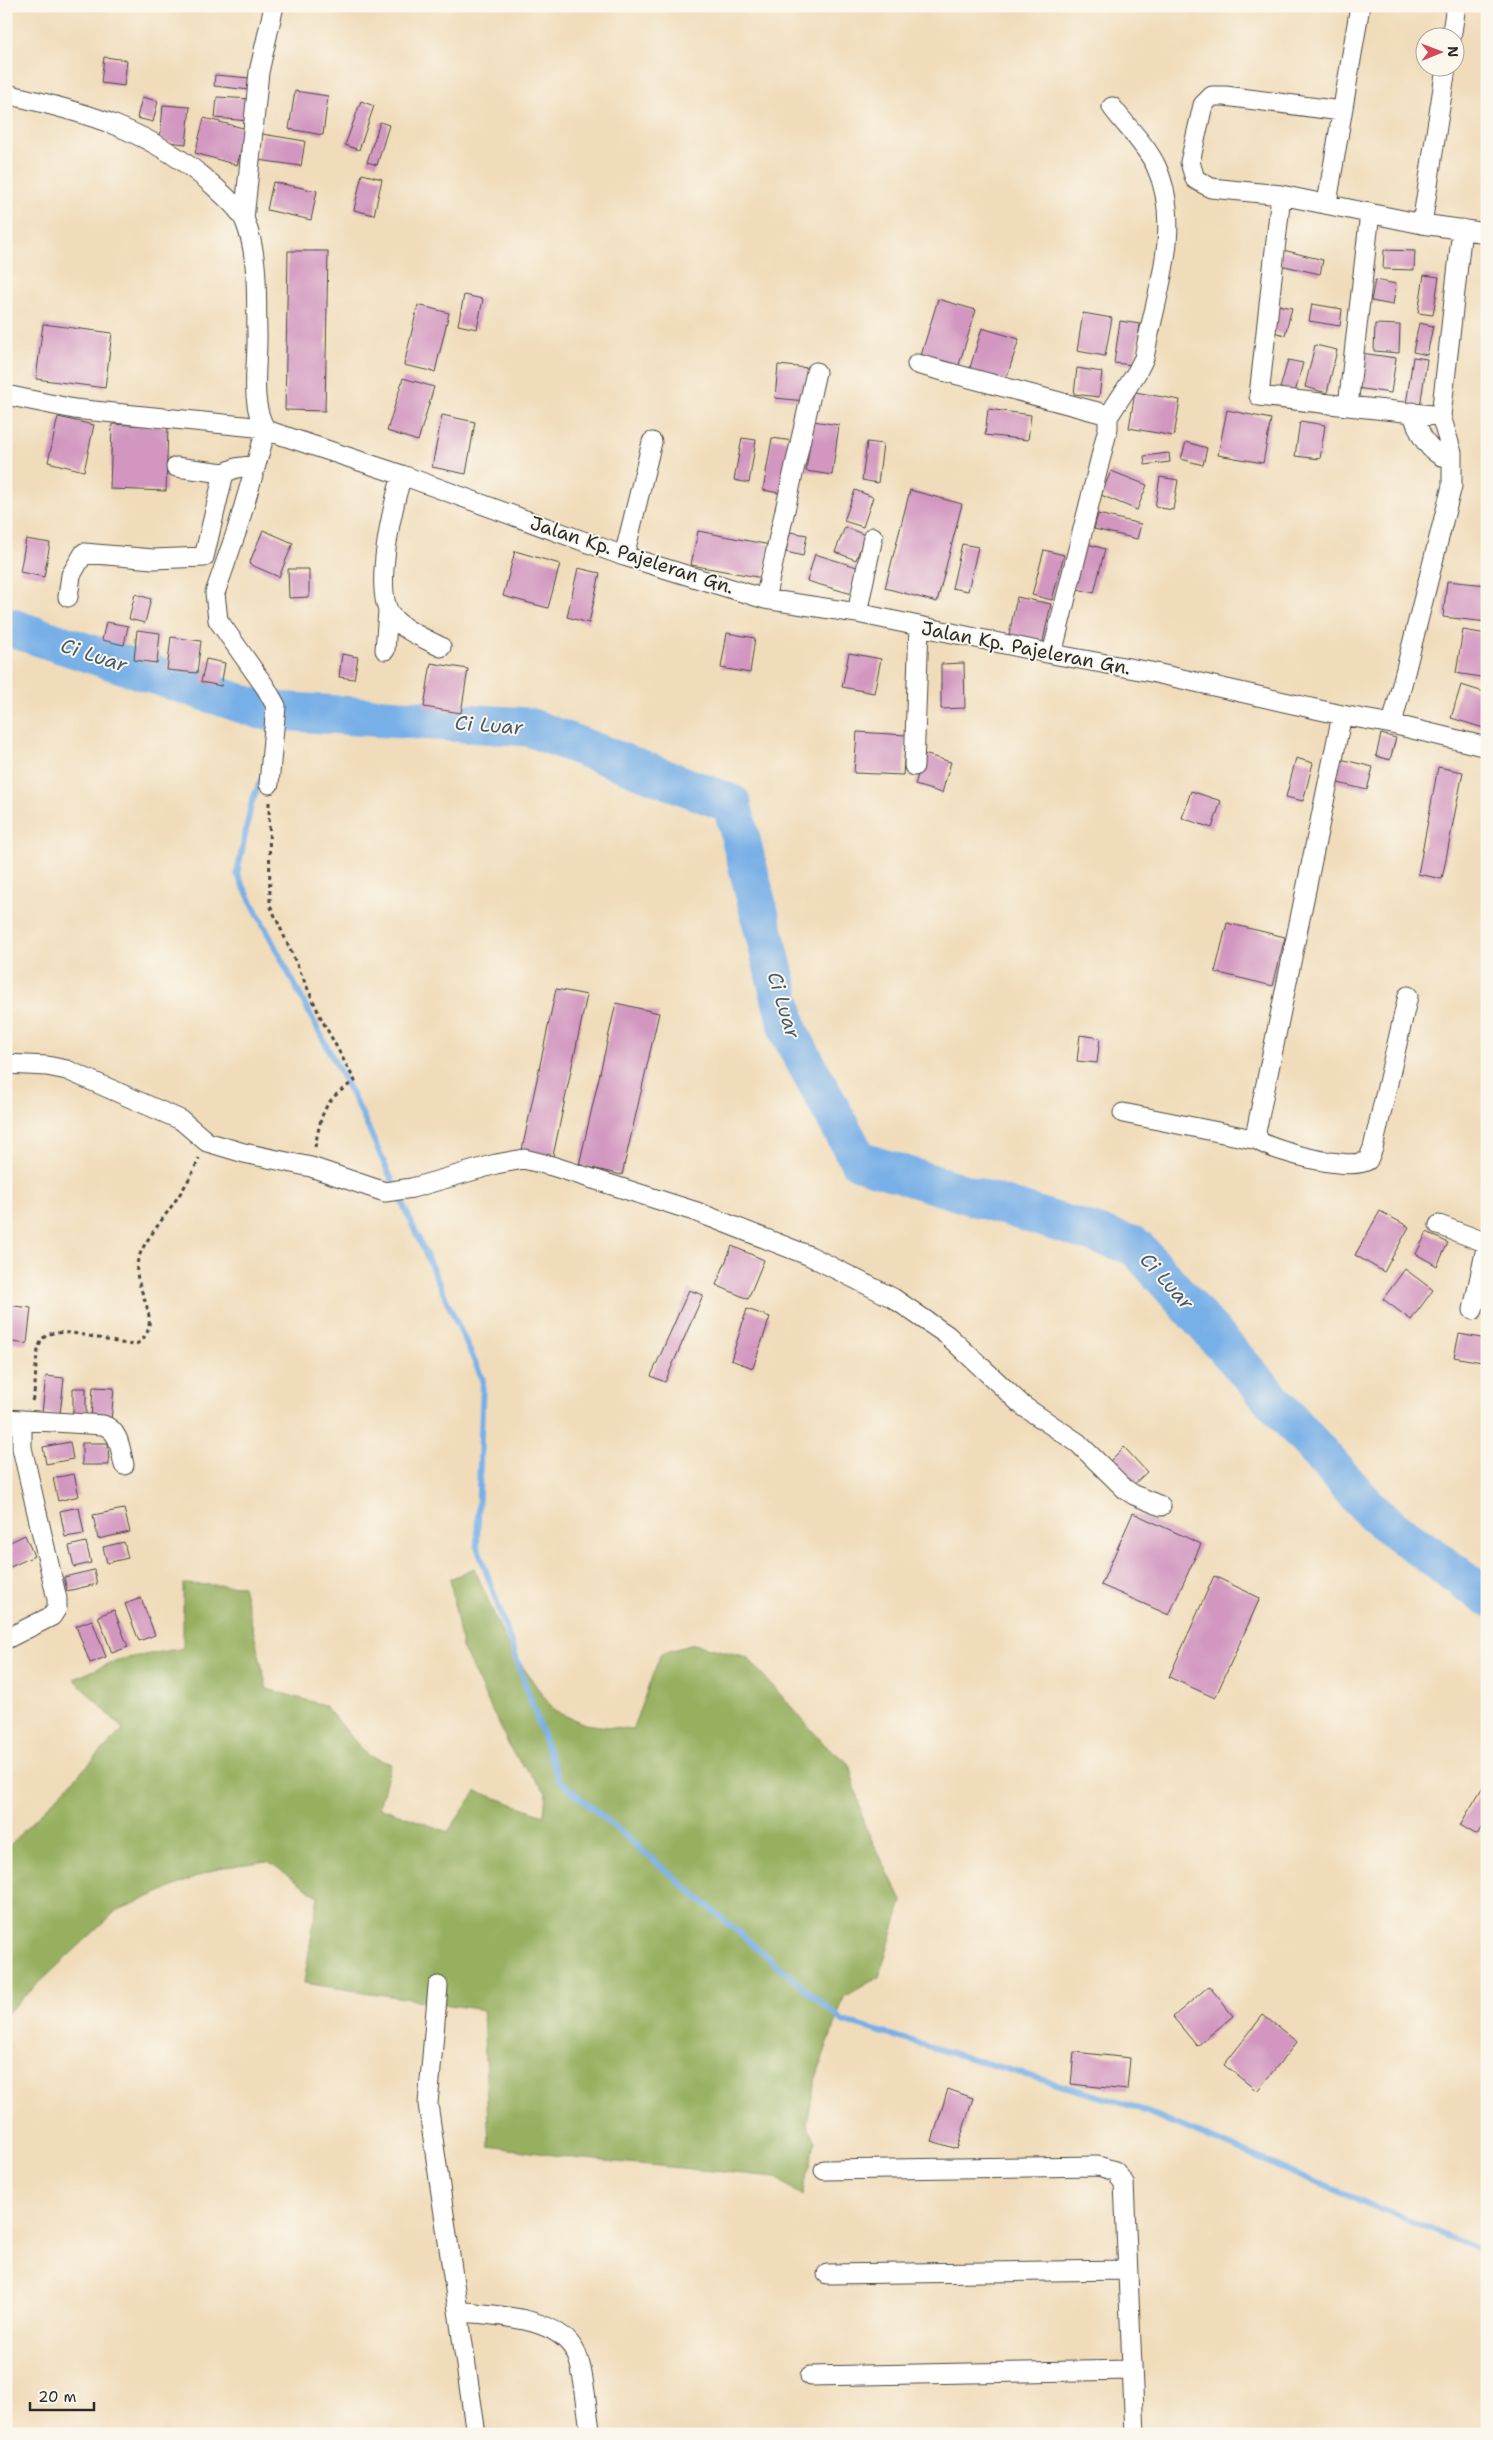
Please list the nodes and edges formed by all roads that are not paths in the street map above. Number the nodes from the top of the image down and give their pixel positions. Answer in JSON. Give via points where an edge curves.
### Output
{"nodes":[{"id":1,"x":274,"y":6,"type":"edge"},
{"id":2,"x":1360,"y":6,"type":"edge"},
{"id":3,"x":1456,"y":6,"type":"edge"},
{"id":4,"x":1453,"y":28,"type":"edge"},
{"id":5,"x":1444,"y":78,"type":"edge"},
{"id":6,"x":6,"y":94,"type":"edge"},
{"id":7,"x":1112,"y":107,"type":"dead end"},
{"id":8,"x":1341,"y":112,"type":"junction"},
{"id":9,"x":1281,"y":195,"type":"junction"},
{"id":10,"x":1327,"y":203,"type":"junction"},
{"id":11,"x":1370,"y":213,"type":"junction"},
{"id":12,"x":244,"y":219,"type":"junction"},
{"id":13,"x":1422,"y":224,"type":"junction"},
{"id":14,"x":1462,"y":229,"type":"junction"},
{"id":15,"x":1487,"y":233,"type":"edge"},
{"id":16,"x":917,"y":364,"type":"dead end"},
{"id":17,"x":816,"y":372,"type":"dead end"},
{"id":18,"x":6,"y":395,"type":"edge"},
{"id":19,"x":1348,"y":406,"type":"junction"},
{"id":20,"x":1412,"y":412,"type":"junction"},
{"id":21,"x":1441,"y":416,"type":"junction"},
{"id":22,"x":1108,"y":417,"type":"junction"},
{"id":23,"x":266,"y":429,"type":"junction"},
{"id":24,"x":652,"y":442,"type":"dead end"},
{"id":25,"x":1452,"y":453,"type":"junction"},
{"id":26,"x":256,"y":465,"type":"junction"},
{"id":27,"x":176,"y":467,"type":"dead end"},
{"id":28,"x":224,"y":473,"type":"junction"},
{"id":29,"x":402,"y":475,"type":"junction"},
{"id":30,"x":873,"y":537,"type":"dead end"},
{"id":31,"x":624,"y":556,"type":"junction"},
{"id":32,"x":68,"y":597,"type":"dead end"},
{"id":33,"x":765,"y":599,"type":"junction"},
{"id":34,"x":388,"y":611,"type":"junction"},
{"id":35,"x":857,"y":613,"type":"junction"},
{"id":36,"x":919,"y":627,"type":"junction"},
{"id":37,"x":441,"y":647,"type":"dead end"},
{"id":38,"x":385,"y":650,"type":"dead end"},
{"id":39,"x":1052,"y":654,"type":"junction"},
{"id":40,"x":1342,"y":715,"type":"junction"},
{"id":41,"x":1392,"y":724,"type":"junction"},
{"id":42,"x":1487,"y":747,"type":"edge"},
{"id":43,"x":914,"y":766,"type":"dead end"},
{"id":44,"x":269,"y":784,"type":"road end"},
{"id":45,"x":1408,"y":996,"type":"dead end"},
{"id":46,"x":6,"y":1064,"type":"edge"},
{"id":47,"x":1123,"y":1113,"type":"dead end"},
{"id":48,"x":1258,"y":1140,"type":"junction"},
{"id":49,"x":1439,"y":1225,"type":"dead end"},
{"id":50,"x":1487,"y":1243,"type":"edge"},
{"id":51,"x":1473,"y":1310,"type":"dead end"},
{"id":52,"x":14,"y":1420,"type":"edge"},
{"id":53,"x":124,"y":1464,"type":"dead end"},
{"id":54,"x":1160,"y":1506,"type":"dead end"},
{"id":55,"x":6,"y":1639,"type":"edge"},
{"id":56,"x":438,"y":1986,"type":"dead end"},
{"id":57,"x":824,"y":2170,"type":"dead end"},
{"id":58,"x":1128,"y":2270,"type":"junction"},
{"id":59,"x":827,"y":2274,"type":"dead end"},
{"id":60,"x":459,"y":2311,"type":"junction"},
{"id":61,"x":1132,"y":2370,"type":"junction"},
{"id":62,"x":810,"y":2376,"type":"dead end"},
{"id":63,"x":476,"y":2434,"type":"edge"},
{"id":64,"x":591,"y":2434,"type":"edge"},
{"id":65,"x":1135,"y":2434,"type":"edge"}],
"edges":[{"from":1,"to":12,"type":"street","via":[[259,72]]},
{"from":2,"to":8,"type":"street"},
{"from":3,"to":4,"type":"street"},
{"from":5,"to":13,"type":"street"},
{"from":6,"to":12,"type":"street","via":[[60,106],[123,127],[197,171],[231,202]]},
{"from":7,"to":22,"type":"street","via":[[1155,165],[1166,198],[1168,218],[1164,264],[1144,358]]},
{"from":8,"to":9,"type":"street","via":[[1225,96],[1212,96],[1203,105],[1190,162],[1195,180],[1211,188]]},
{"from":8,"to":10,"type":"street"},
{"from":9,"to":10,"type":"street"},
{"from":9,"to":19,"type":"street","via":[[1259,396]]},
{"from":10,"to":11,"type":"street"},
{"from":11,"to":13,"type":"street"},
{"from":11,"to":19,"type":"street"},
{"from":12,"to":23,"type":"street","via":[[254,250],[257,402],[260,419]]},
{"from":13,"to":14,"type":"street"},
{"from":14,"to":15,"type":"street"},
{"from":14,"to":21,"type":"street"},
{"from":16,"to":22,"type":"street"},
{"from":17,"to":33,"type":"street"},
{"from":18,"to":23,"type":"street","name":"Jalan Kp. Pajeleran Gn.","via":[[74,409]]},
{"from":19,"to":20,"type":"street"},
{"from":20,"to":21,"type":"street"},
{"from":20,"to":25,"type":"street","via":[[1422,440],[1431,450],[1441,456]]},
{"from":21,"to":25,"type":"street"},
{"from":22,"to":39,"type":"street","via":[[1108,428]]},
{"from":23,"to":26,"type":"street"},
{"from":23,"to":29,"type":"street","name":"Jalan Kp. Pajeleran Gn."},
{"from":24,"to":31,"type":"street"},
{"from":25,"to":41,"type":"street","via":[[1452,486]]},
{"from":26,"to":28,"type":"street"},
{"from":26,"to":44,"type":"street","via":[[215,593],[215,604],[218,620],[276,706]]},
{"from":27,"to":28,"type":"street"},
{"from":28,"to":32,"type":"street","via":[[204,557],[153,559],[84,553],[71,575]]},
{"from":29,"to":31,"type":"street","name":"Jalan Kp. Pajeleran Gn."},
{"from":29,"to":34,"type":"street","via":[[384,565]]},
{"from":30,"to":35,"type":"street"},
{"from":31,"to":33,"type":"street","name":"Jalan Kp. Pajeleran Gn."},
{"from":33,"to":35,"type":"street","name":"Jalan Kp. Pajeleran Gn."},
{"from":34,"to":37,"type":"street","via":[[406,629]]},
{"from":34,"to":38,"type":"street"},
{"from":35,"to":36,"type":"street","name":"Jalan Kp. Pajeleran Gn."},
{"from":36,"to":39,"type":"street","name":"Jalan Kp. Pajeleran Gn."},
{"from":36,"to":43,"type":"street"},
{"from":39,"to":40,"type":"street","name":"Jalan Kp. Pajeleran Gn.","via":[[1151,672]]},
{"from":40,"to":41,"type":"street","name":"Jalan Kp. Pajeleran Gn."},
{"from":40,"to":48,"type":"street","via":[[1256,1132]]},
{"from":41,"to":42,"type":"street","name":"Jalan Kp. Pajeleran Gn."},
{"from":45,"to":48,"type":"street","via":[[1368,1160],[1358,1165],[1336,1164]]},
{"from":46,"to":54,"type":"street","via":[[67,1070],[180,1120],[207,1142],[311,1167],[385,1192],[524,1159],[697,1212],[810,1256],[893,1298],[947,1335],[1022,1406],[1078,1443],[1125,1489]]},
{"from":47,"to":48,"type":"street"},
{"from":49,"to":50,"type":"street"},
{"from":50,"to":51,"type":"street"},
{"from":52,"to":53,"type":"street","via":[[103,1425],[117,1435]]},
{"from":52,"to":55,"type":"street","via":[[57,1608],[52,1616]]},
{"from":56,"to":60,"type":"street","via":[[428,2104]]},
{"from":57,"to":58,"type":"street","via":[[1098,2166],[1115,2171],[1124,2183]]},
{"from":58,"to":59,"type":"street"},
{"from":58,"to":61,"type":"street"},
{"from":60,"to":63,"type":"street"},
{"from":60,"to":64,"type":"street","via":[[544,2324],[560,2333],[574,2347],[580,2362]]},
{"from":61,"to":62,"type":"street"},
{"from":61,"to":65,"type":"street"}]}
